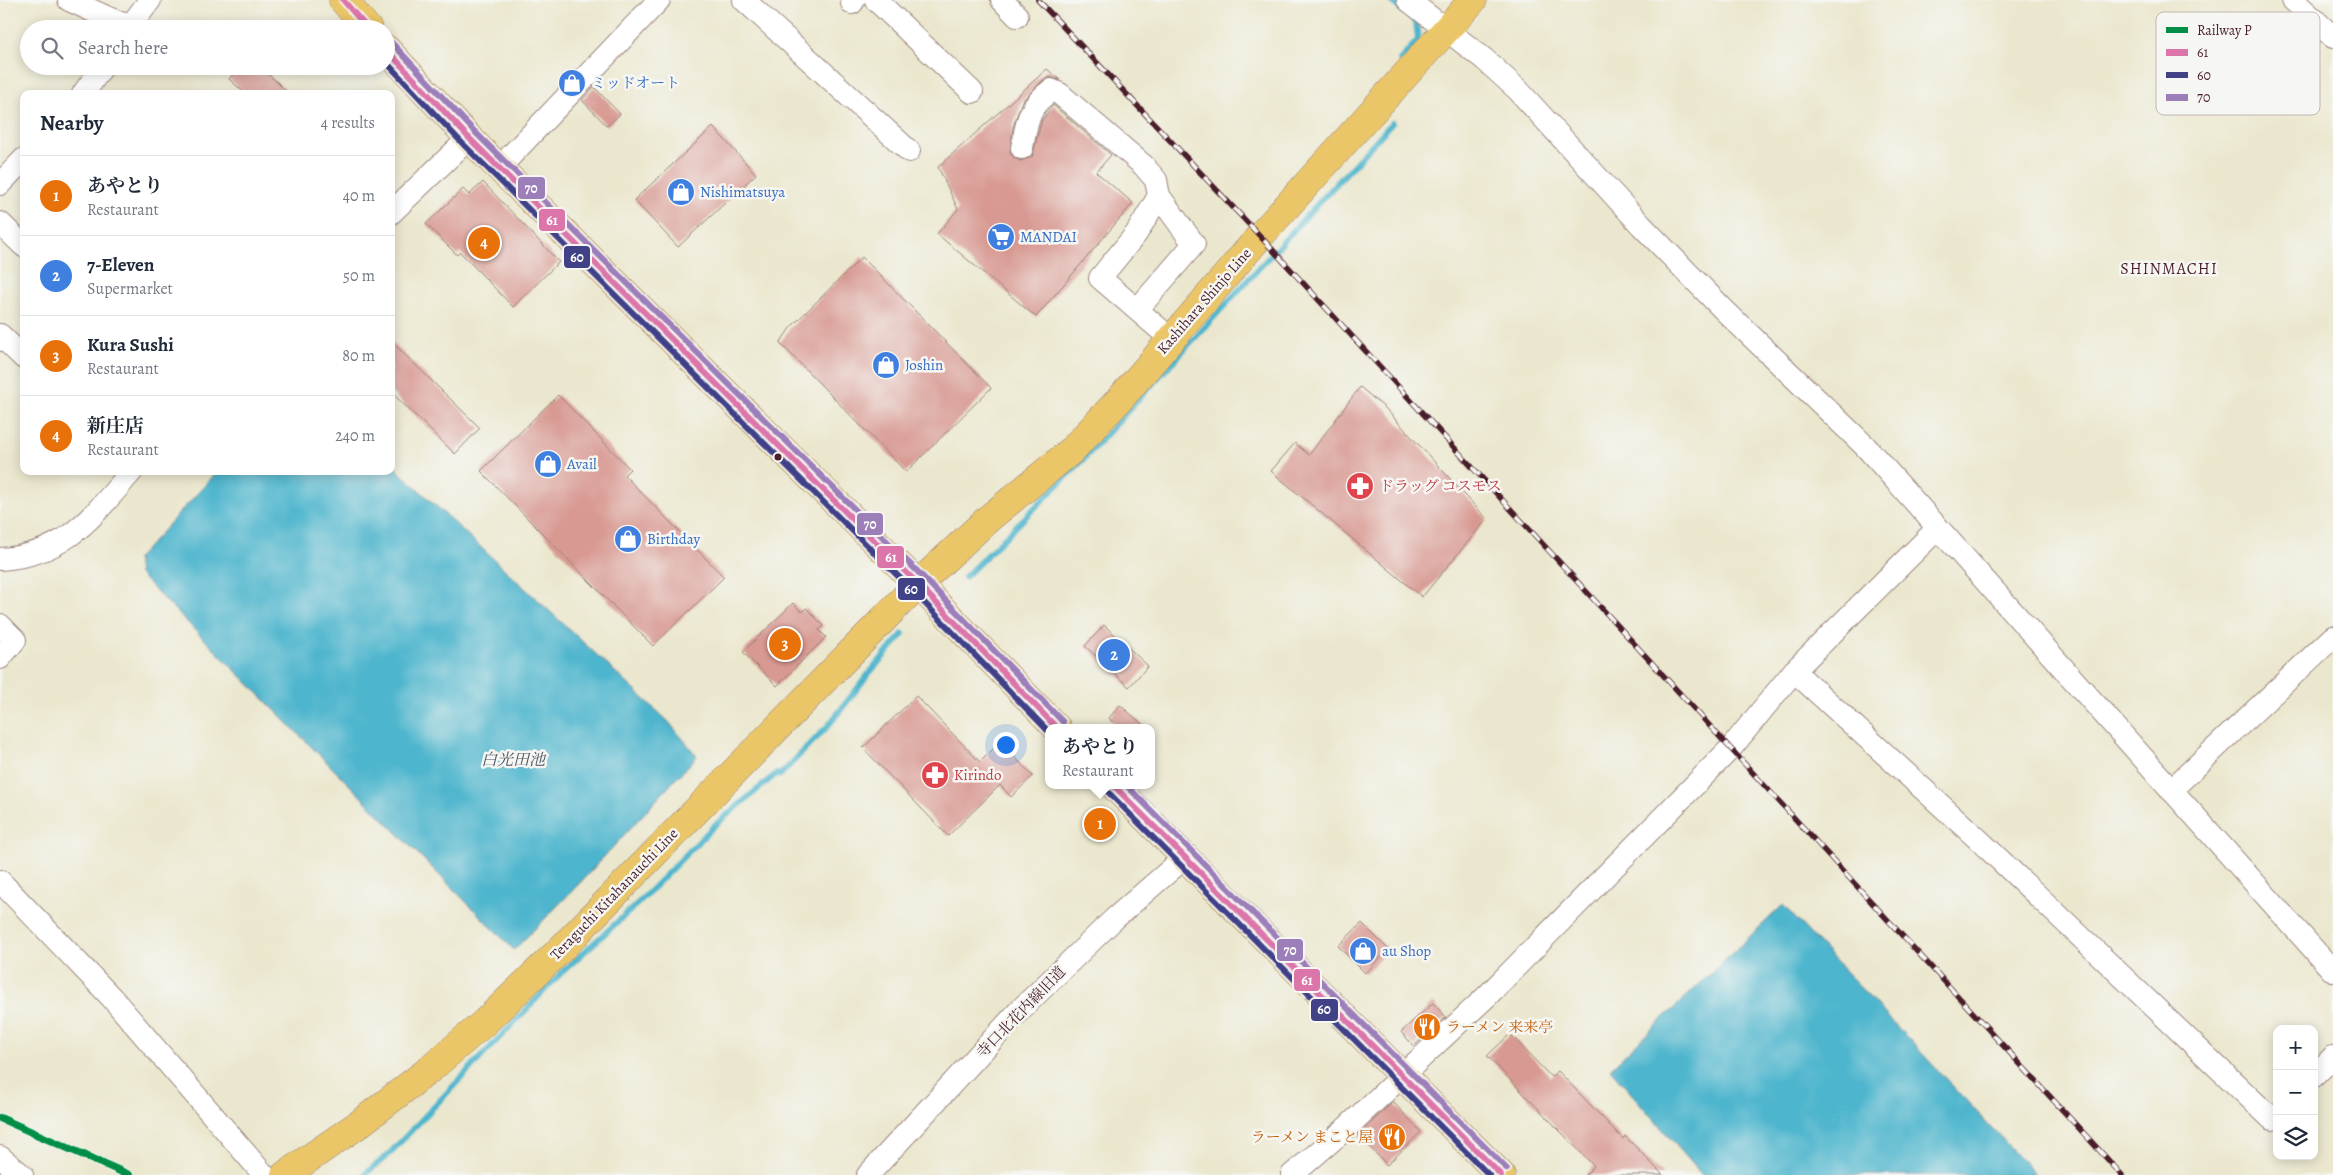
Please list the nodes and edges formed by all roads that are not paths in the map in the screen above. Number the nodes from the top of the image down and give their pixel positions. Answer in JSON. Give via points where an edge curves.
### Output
{"nodes":[{"id":1,"x":69,"y":0,"type":"edge"},
{"id":2,"x":150,"y":0,"type":"edge"},
{"id":3,"x":343,"y":0,"type":"edge"},
{"id":4,"x":659,"y":0,"type":"edge"},
{"id":5,"x":744,"y":0,"type":"edge"},
{"id":6,"x":876,"y":0,"type":"edge"},
{"id":7,"x":1002,"y":0,"type":"edge"},
{"id":8,"x":1408,"y":0,"type":"edge"},
{"id":9,"x":1473,"y":0,"type":"edge"},
{"id":10,"x":2293,"y":0,"type":"edge"},
{"id":11,"x":2306,"y":12,"type":"edge"},
{"id":12,"x":1017,"y":16,"type":"dead end"},
{"id":13,"x":113,"y":20,"type":"edge"},
{"id":14,"x":135,"y":20,"type":"edge"},
{"id":15,"x":360,"y":20,"type":"edge"},
{"id":16,"x":2320,"y":25,"type":"edge"},
{"id":17,"x":1446,"y":31,"type":"junction"},
{"id":18,"x":2333,"y":37,"type":"edge"},
{"id":19,"x":395,"y":59,"type":"edge"},
{"id":20,"x":972,"y":92,"type":"dead end"},
{"id":21,"x":470,"y":138,"type":"junction"},
{"id":22,"x":1022,"y":148,"type":"dead end"},
{"id":23,"x":909,"y":151,"type":"dead end"},
{"id":24,"x":20,"y":163,"type":"edge"},
{"id":25,"x":499,"y":168,"type":"junction"},
{"id":26,"x":0,"y":184,"type":"edge"},
{"id":27,"x":1159,"y":196,"type":"junction"},
{"id":28,"x":395,"y":209,"type":"edge"},
{"id":29,"x":0,"y":223,"type":"edge"},
{"id":30,"x":20,"y":242,"type":"edge"},
{"id":31,"x":1137,"y":310,"type":"junction"},
{"id":32,"x":0,"y":335,"type":"edge"},
{"id":33,"x":1171,"y":339,"type":"junction"},
{"id":34,"x":20,"y":354,"type":"edge"},
{"id":35,"x":128,"y":475,"type":"edge"},
{"id":36,"x":1937,"y":529,"type":"junction"},
{"id":37,"x":0,"y":559,"type":"edge"},
{"id":38,"x":918,"y":584,"type":"junction"},
{"id":39,"x":0,"y":625,"type":"edge"},
{"id":40,"x":2333,"y":637,"type":"edge"},
{"id":41,"x":0,"y":658,"type":"edge"},
{"id":42,"x":1794,"y":671,"type":"junction"},
{"id":43,"x":1053,"y":724,"type":"edge"},
{"id":44,"x":1117,"y":789,"type":"edge"},
{"id":45,"x":2171,"y":790,"type":"junction"},
{"id":46,"x":1184,"y":858,"type":"junction"},
{"id":47,"x":0,"y":881,"type":"edge"},
{"id":48,"x":2333,"y":971,"type":"edge"},
{"id":49,"x":2333,"y":1057,"type":"edge"},
{"id":50,"x":2318,"y":1072,"type":"edge"},
{"id":51,"x":1403,"y":1076,"type":"junction"},
{"id":52,"x":2276,"y":1115,"type":"edge"},
{"id":53,"x":0,"y":1157,"type":"edge"},
{"id":54,"x":1302,"y":1172,"type":"edge"},
{"id":55,"x":22,"y":1175,"type":"edge"},
{"id":56,"x":264,"y":1175,"type":"edge"},
{"id":57,"x":285,"y":1175,"type":"edge"},
{"id":58,"x":868,"y":1175,"type":"edge"},
{"id":59,"x":1501,"y":1175,"type":"edge"}],
"edges":[{"from":1,"to":13,"type":"street"},
{"from":2,"to":14,"type":"street"},
{"from":3,"to":15,"type":"main road"},
{"from":4,"to":25,"type":"street"},
{"from":5,"to":23,"type":"street"},
{"from":6,"to":20,"type":"street"},
{"from":7,"to":12,"type":"street"},
{"from":8,"to":17,"type":"street"},
{"from":9,"to":17,"type":"main road","name":"Kashihara Shinjo Line"},
{"from":10,"to":11,"type":"street"},
{"from":16,"to":18,"type":"street"},
{"from":17,"to":33,"type":"main road","name":"Kashihara Shinjo Line"},
{"from":17,"to":36,"type":"street","via":[[1518,90],[1710,296],[1865,446]]},
{"from":19,"to":21,"type":"main road"},
{"from":21,"to":25,"type":"main road"},
{"from":21,"to":28,"type":"street"},
{"from":22,"to":27,"type":"street","via":[[1028,116],[1038,100],[1051,90],[1060,94],[1143,165],[1156,180]]},
{"from":24,"to":26,"type":"street"},
{"from":25,"to":38,"type":"main road"},
{"from":27,"to":31,"type":"street","via":[[1194,244]]},
{"from":27,"to":31,"type":"street","via":[[1136,234],[1100,278]]},
{"from":29,"to":30,"type":"street"},
{"from":31,"to":33,"type":"street"},
{"from":32,"to":34,"type":"street"},
{"from":33,"to":38,"type":"main road","name":"Kashihara Shinjo Line","via":[[1071,451],[988,519]]},
{"from":35,"to":37,"type":"street","via":[[92,517],[70,536],[47,550],[21,558]]},
{"from":36,"to":42,"type":"street"},
{"from":36,"to":45,"type":"street"},
{"from":38,"to":43,"type":"main road"},
{"from":38,"to":57,"type":"main road","name":"Teraguchi Kitahanauchi Line","via":[[558,952],[485,1022],[359,1124]]},
{"from":39,"to":41,"type":"street","via":[[14,640]]},
{"from":40,"to":45,"type":"street"},
{"from":42,"to":51,"type":"street","via":[[1731,748],[1486,997]]},
{"from":42,"to":52,"type":"street","via":[[1980,841],[2272,1119]]},
{"from":44,"to":46,"type":"main road"},
{"from":45,"to":48,"type":"street"},
{"from":46,"to":51,"type":"main road"},
{"from":46,"to":58,"type":"street","name":"寺口北花内線旧道","via":[[1114,919],[1018,1012]]},
{"from":47,"to":56,"type":"street","via":[[112,998]]},
{"from":49,"to":50,"type":"street"},
{"from":51,"to":54,"type":"street"},
{"from":51,"to":59,"type":"main road"},
{"from":53,"to":55,"type":"street"}]}
